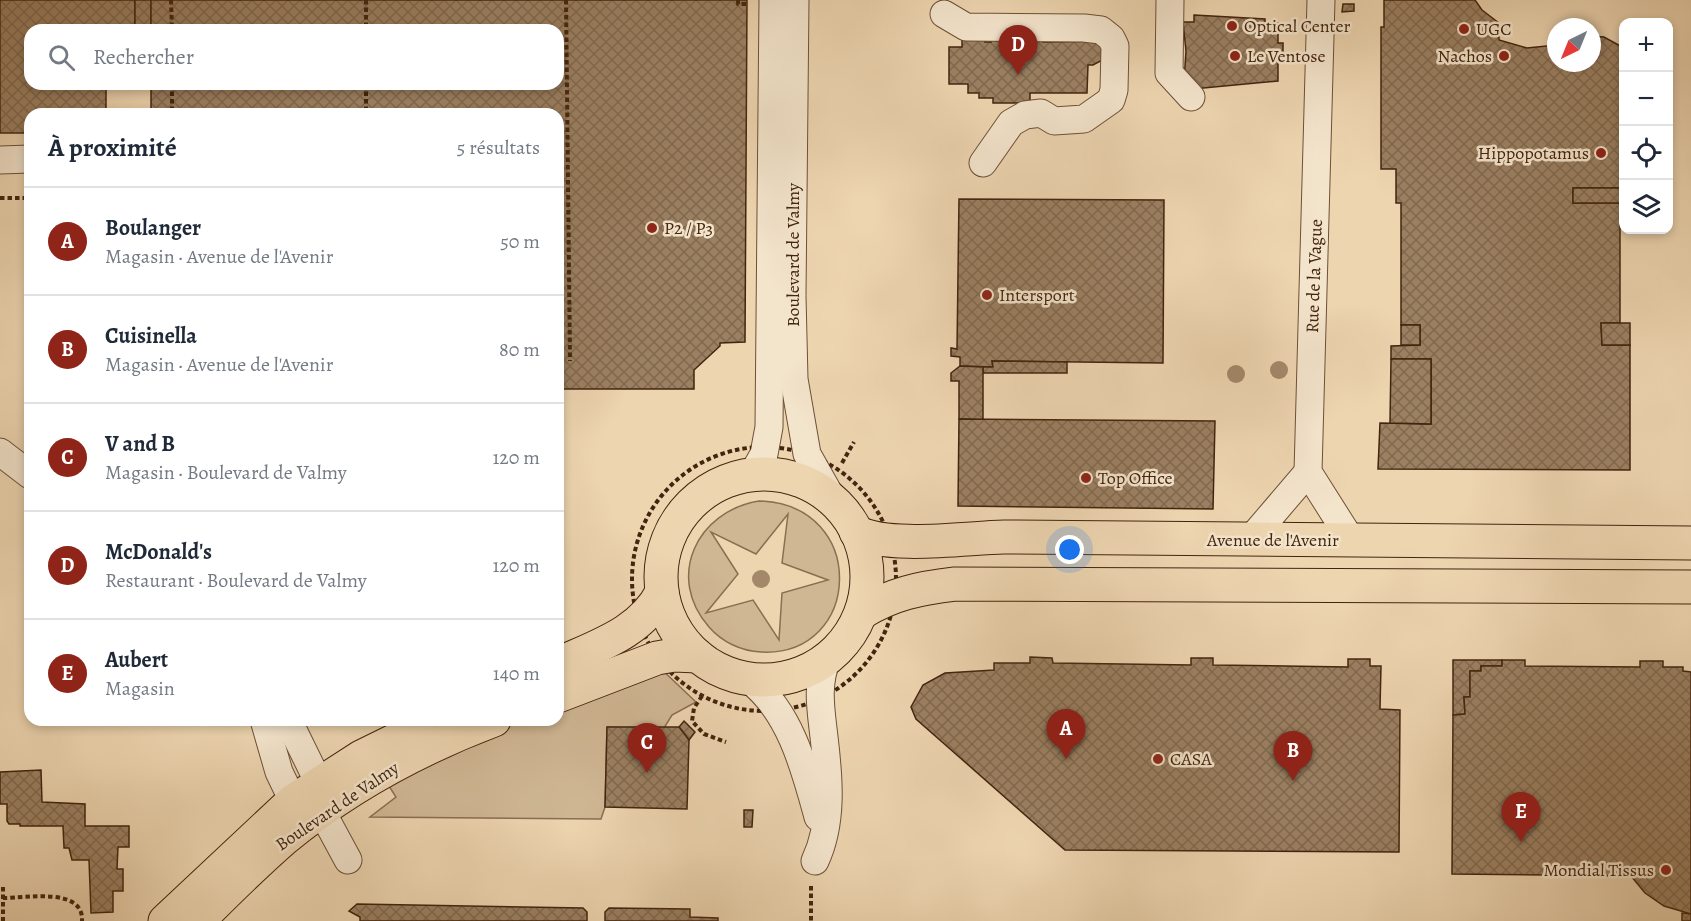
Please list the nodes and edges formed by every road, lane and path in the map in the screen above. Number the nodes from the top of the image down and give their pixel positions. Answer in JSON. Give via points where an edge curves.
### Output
{"nodes":[{"id":1,"x":171,"y":0,"type":"edge"},
{"id":2,"x":366,"y":0,"type":"edge"},
{"id":3,"x":566,"y":0,"type":"edge"},
{"id":4,"x":738,"y":0,"type":"edge"},
{"id":5,"x":746,"y":0,"type":"edge"},
{"id":6,"x":773,"y":0,"type":"edge"},
{"id":7,"x":795,"y":0,"type":"edge"},
{"id":8,"x":1170,"y":0,"type":"edge"},
{"id":9,"x":1321,"y":0,"type":"edge"},
{"id":10,"x":944,"y":14,"type":"dead end"},
{"id":11,"x":172,"y":24,"type":"edge"},
{"id":12,"x":366,"y":24,"type":"edge"},
{"id":13,"x":172,"y":90,"type":"edge"},
{"id":14,"x":366,"y":90,"type":"edge"},
{"id":15,"x":1191,"y":97,"type":"dead end"},
{"id":16,"x":172,"y":108,"type":"edge"},
{"id":17,"x":366,"y":108,"type":"edge"},
{"id":18,"x":24,"y":159,"type":"edge"},
{"id":19,"x":0,"y":160,"type":"edge"},
{"id":20,"x":983,"y":163,"type":"dead end"},
{"id":21,"x":0,"y":198,"type":"edge"},
{"id":22,"x":24,"y":198,"type":"edge"},
{"id":23,"x":570,"y":361,"type":"dead end"},
{"id":24,"x":854,"y":442,"type":"dead end"},
{"id":25,"x":0,"y":452,"type":"edge"},
{"id":26,"x":807,"y":454,"type":"junction"},
{"id":27,"x":759,"y":461,"type":"junction"},
{"id":28,"x":838,"y":469,"type":"junction"},
{"id":29,"x":24,"y":470,"type":"edge"},
{"id":30,"x":1308,"y":472,"type":"junction"},
{"id":31,"x":834,"y":502,"type":"junction"},
{"id":32,"x":856,"y":532,"type":"junction"},
{"id":33,"x":1250,"y":540,"type":"junction"},
{"id":34,"x":1351,"y":540,"type":"junction"},
{"id":35,"x":891,"y":542,"type":"junction"},
{"id":36,"x":1691,"y":543,"type":"edge"},
{"id":37,"x":1691,"y":587,"type":"edge"},
{"id":38,"x":662,"y":592,"type":"junction"},
{"id":39,"x":896,"y":594,"type":"junction"},
{"id":40,"x":861,"y":613,"type":"junction"},
{"id":41,"x":639,"y":622,"type":"junction"},
{"id":42,"x":698,"y":657,"type":"junction"},
{"id":43,"x":657,"y":658,"type":"junction"},
{"id":44,"x":826,"y":659,"type":"junction"},
{"id":45,"x":564,"y":661,"type":"edge"},
{"id":46,"x":748,"y":679,"type":"junction"},
{"id":47,"x":564,"y":694,"type":"edge"},
{"id":48,"x":702,"y":696,"type":"junction"},
{"id":49,"x":820,"y":699,"type":"junction"},
{"id":50,"x":778,"y":711,"type":"junction"},
{"id":51,"x":266,"y":726,"type":"edge"},
{"id":52,"x":291,"y":726,"type":"edge"},
{"id":53,"x":425,"y":726,"type":"edge"},
{"id":54,"x":480,"y":726,"type":"edge"},
{"id":55,"x":726,"y":742,"type":"dead end"},
{"id":56,"x":311,"y":799,"type":"junction"},
{"id":57,"x":348,"y":860,"type":"dead end"},
{"id":58,"x":817,"y":862,"type":"junction"},
{"id":59,"x":3,"y":886,"type":"dead end"},
{"id":60,"x":3,"y":898,"type":"junction"},
{"id":61,"x":3,"y":921,"type":"edge"},
{"id":62,"x":82,"y":921,"type":"edge"},
{"id":63,"x":165,"y":921,"type":"edge"},
{"id":64,"x":198,"y":921,"type":"edge"},
{"id":65,"x":811,"y":921,"type":"edge"}],
"edges":[{"from":1,"to":11,"type":"path"},
{"from":2,"to":12,"type":"path"},
{"from":3,"to":23,"type":"path"},
{"from":4,"to":5,"type":"path","via":[[738,4],[746,4]]},
{"from":6,"to":27,"type":"street","name":"Boulevard de Valmy","via":[[769,427]]},
{"from":7,"to":26,"type":"street","name":"Boulevard de Valmy","via":[[794,379]]},
{"from":8,"to":15,"type":"street","via":[[1169,73]]},
{"from":9,"to":30,"type":"street","name":"Rue de la Vague"},
{"from":10,"to":20,"type":"street","via":[[966,27],[1101,30],[1115,46],[1111,99],[1084,119],[1054,121],[1041,113],[1025,115],[1011,123]]},
{"from":13,"to":16,"type":"path"},
{"from":14,"to":17,"type":"path"},
{"from":18,"to":19,"type":"street"},
{"from":21,"to":22,"type":"path"},
{"from":24,"to":28,"type":"path"},
{"from":25,"to":29,"type":"street"},
{"from":26,"to":27,"type":"path"},
{"from":26,"to":28,"type":"path"},
{"from":26,"to":31,"type":"street","name":"Boulevard de Valmy"},
{"from":27,"to":31,"type":"main road","via":[[777,475],[796,479]]},
{"from":27,"to":38,"type":"main road","via":[[700,496],[685,511],[665,548]]},
{"from":27,"to":41,"type":"path","via":[[738,449],[712,457],[688,470],[656,502],[636,544],[632,570]]},
{"from":28,"to":35,"type":"path","via":[[872,502]]},
{"from":30,"to":33,"type":"street"},
{"from":30,"to":34,"type":"street"},
{"from":31,"to":32,"type":"main road"},
{"from":32,"to":35,"type":"main road","name":"Avenue de l'Avenir"},
{"from":32,"to":40,"type":"main road","via":[[866,566]]},
{"from":33,"to":34,"type":"main road","name":"Avenue de l'Avenir"},
{"from":33,"to":35,"type":"main road","name":"Avenue de l'Avenir","via":[[1004,537]]},
{"from":34,"to":36,"type":"main road","name":"Avenue de l'Avenir"},
{"from":35,"to":39,"type":"path"},
{"from":37,"to":39,"type":"main road","via":[[1000,583],[937,586]]},
{"from":38,"to":41,"type":"main road"},
{"from":38,"to":42,"type":"main road","via":[[674,627]]},
{"from":39,"to":40,"type":"main road"},
{"from":39,"to":49,"type":"path","via":[[881,643],[844,685]]},
{"from":40,"to":44,"type":"main road","via":[[843,643]]},
{"from":41,"to":43,"type":"path"},
{"from":41,"to":45,"type":"main road","via":[[614,639]]},
{"from":42,"to":43,"type":"main road"},
{"from":42,"to":46,"type":"main road","via":[[727,674]]},
{"from":43,"to":47,"type":"main road"},
{"from":43,"to":48,"type":"path","via":[[678,680]]},
{"from":44,"to":46,"type":"main road","via":[[806,672],[784,679]]},
{"from":44,"to":49,"type":"street","via":[[819,684]]},
{"from":46,"to":50,"type":"street"},
{"from":48,"to":50,"type":"path","via":[[726,706]]},
{"from":48,"to":55,"type":"path","via":[[692,721],[704,734]]},
{"from":49,"to":50,"type":"path"},
{"from":49,"to":58,"type":"street","via":[[827,787]]},
{"from":50,"to":58,"type":"street","via":[[810,788]]},
{"from":51,"to":56,"type":"street","via":[[279,772]]},
{"from":52,"to":56,"type":"street","via":[[315,775]]},
{"from":53,"to":56,"type":"main road","name":"Boulevard de Valmy","via":[[361,757]]},
{"from":54,"to":56,"type":"main road","name":"Boulevard de Valmy"},
{"from":56,"to":57,"type":"street"},
{"from":56,"to":63,"type":"main road","name":"Boulevard de Valmy"},
{"from":56,"to":64,"type":"main road","name":"Boulevard de Valmy","via":[[285,839]]},
{"from":58,"to":65,"type":"path"},
{"from":59,"to":60,"type":"path"},
{"from":60,"to":61,"type":"path"},
{"from":60,"to":62,"type":"path","via":[[66,898],[77,902]]}]}
